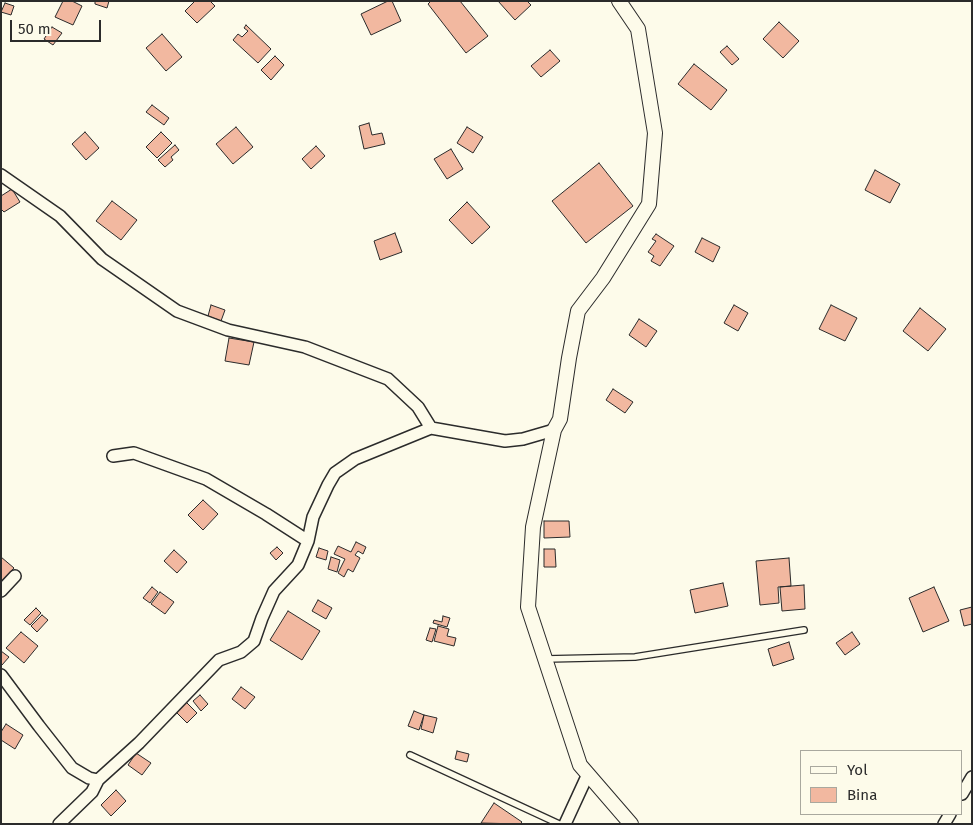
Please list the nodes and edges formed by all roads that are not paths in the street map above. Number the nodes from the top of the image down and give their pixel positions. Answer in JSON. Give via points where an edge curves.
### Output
{"nodes":[{"id":1,"x":619,"y":1,"type":"edge"},
{"id":2,"x":1,"y":175,"type":"edge"},
{"id":3,"x":431,"y":428,"type":"junction"},
{"id":4,"x":554,"y":430,"type":"junction"},
{"id":5,"x":113,"y":456,"type":"dead end"},
{"id":6,"x":308,"y":541,"type":"junction"},
{"id":7,"x":15,"y":576,"type":"dead end"},
{"id":8,"x":1,"y":591,"type":"edge"},
{"id":9,"x":804,"y":630,"type":"dead end"},
{"id":10,"x":544,"y":659,"type":"junction"},
{"id":11,"x":1,"y":675,"type":"edge"},
{"id":12,"x":410,"y":755,"type":"dead end"},
{"id":13,"x":588,"y":774,"type":"junction"},
{"id":14,"x":972,"y":777,"type":"edge"},
{"id":15,"x":98,"y":780,"type":"junction"},
{"id":16,"x":963,"y":792,"type":"edge"},
{"id":17,"x":59,"y":824,"type":"edge"},
{"id":18,"x":559,"y":824,"type":"edge"},
{"id":19,"x":565,"y":824,"type":"edge"},
{"id":20,"x":631,"y":824,"type":"edge"}],
"edges":[{"from":1,"to":4,"type":"street","via":[[638,29],[655,133],[649,204],[603,278],[578,311],[560,419]]},
{"from":2,"to":3,"type":"street","via":[[60,216],[102,259],[177,310],[228,330],[305,347],[388,379],[418,407]]},
{"from":3,"to":4,"type":"street","via":[[505,442]]},
{"from":3,"to":6,"type":"street","via":[[355,459],[335,473],[313,517]]},
{"from":4,"to":10,"type":"street","via":[[533,528],[528,607]]},
{"from":5,"to":6,"type":"street","via":[[134,453],[206,479]]},
{"from":6,"to":15,"type":"street","via":[[298,565],[274,591],[254,640],[241,652],[219,660],[139,744]]},
{"from":7,"to":8,"type":"street"},
{"from":9,"to":10,"type":"lane","via":[[636,657]]},
{"from":10,"to":13,"type":"street","via":[[580,765]]},
{"from":11,"to":15,"type":"street","via":[[72,768]]},
{"from":12,"to":18,"type":"lane"},
{"from":13,"to":19,"type":"street"},
{"from":13,"to":20,"type":"street"},
{"from":14,"to":16,"type":"street"},
{"from":15,"to":17,"type":"street","via":[[92,792]]}]}
